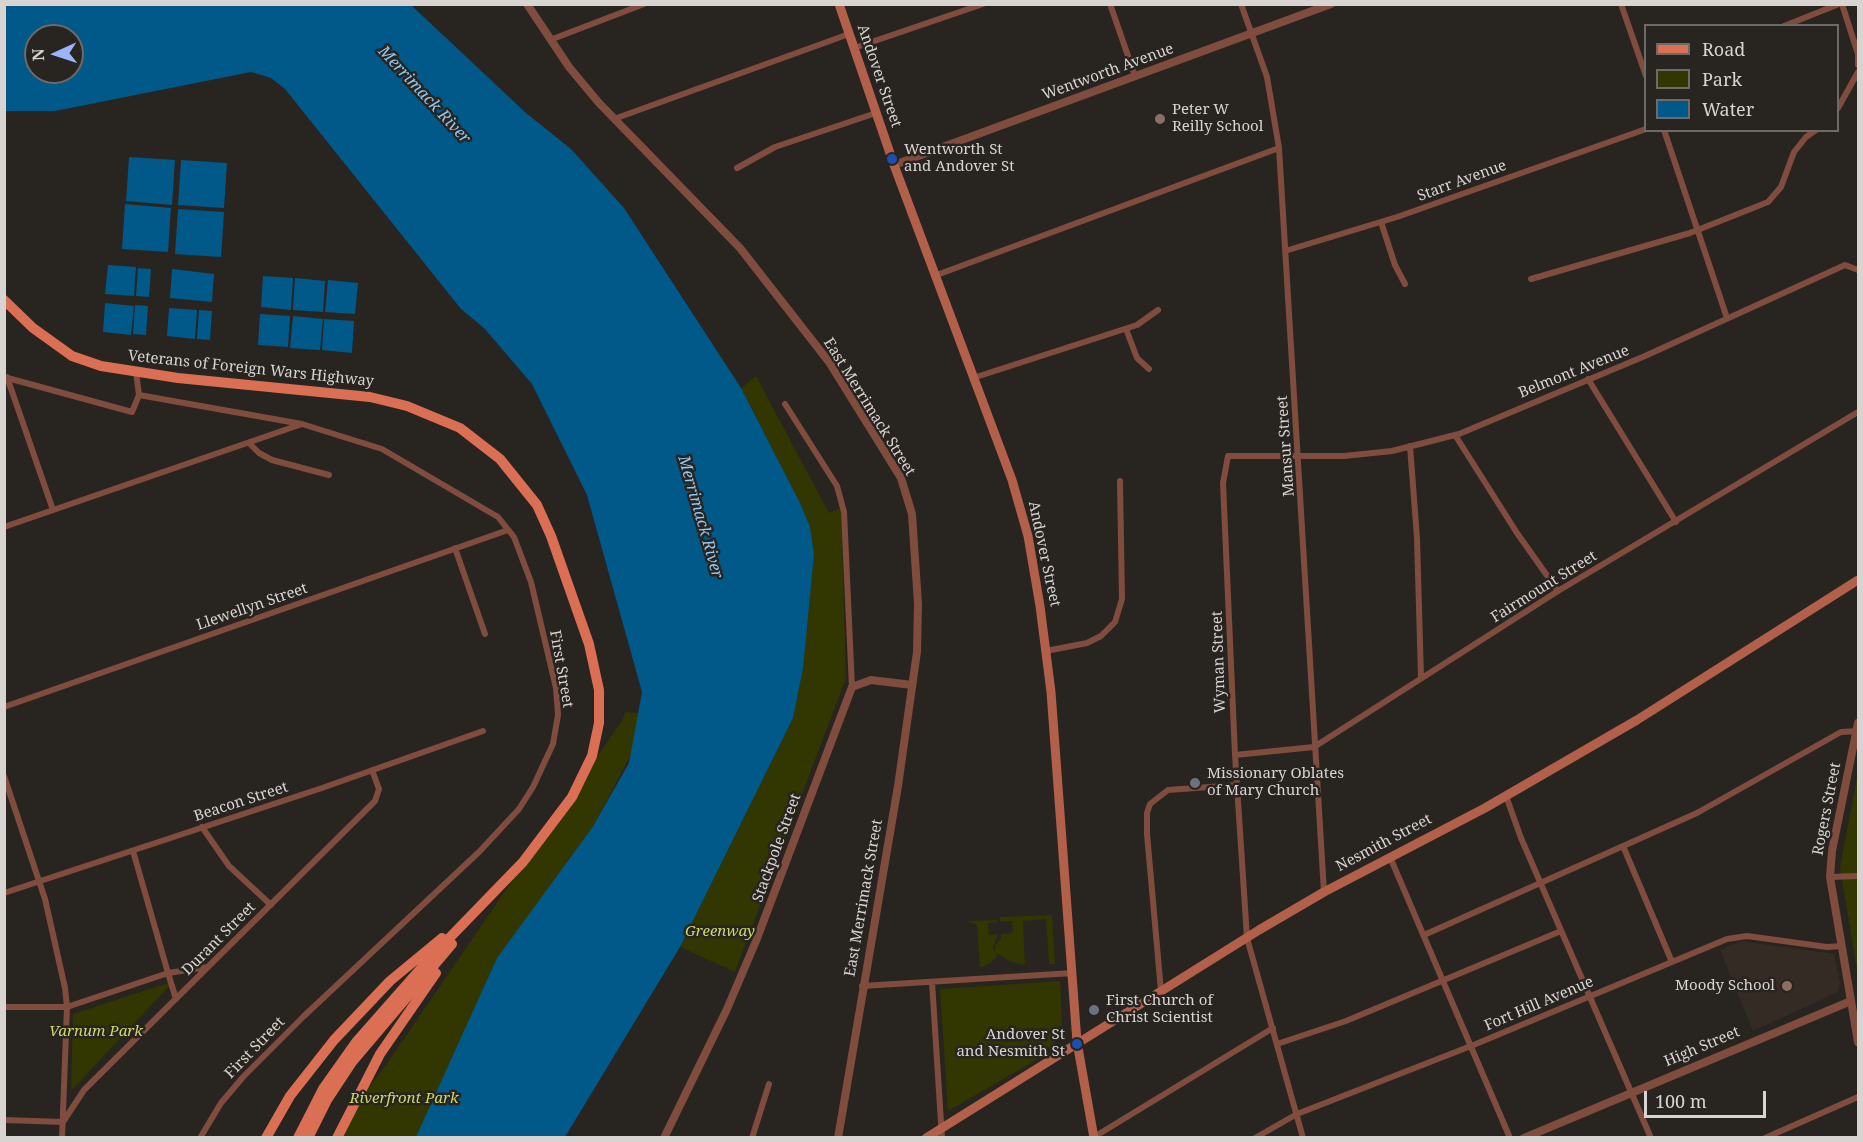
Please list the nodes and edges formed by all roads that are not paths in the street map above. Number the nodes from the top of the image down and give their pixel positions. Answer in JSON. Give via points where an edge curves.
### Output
{"nodes":[{"id":1,"x":527,"y":4,"type":"edge"},
{"id":2,"x":644,"y":4,"type":"edge"},
{"id":3,"x":839,"y":4,"type":"edge"},
{"id":4,"x":983,"y":4,"type":"edge"},
{"id":5,"x":1110,"y":4,"type":"edge"},
{"id":6,"x":1241,"y":4,"type":"edge"},
{"id":7,"x":1331,"y":4,"type":"edge"},
{"id":8,"x":1621,"y":4,"type":"edge"},
{"id":9,"x":1840,"y":4,"type":"edge"},
{"id":10,"x":1789,"y":24,"type":"edge"},
{"id":11,"x":1252,"y":33,"type":"junction"},
{"id":12,"x":849,"y":34,"type":"junction"},
{"id":13,"x":550,"y":40,"type":"junction"},
{"id":14,"x":854,"y":48,"type":"junction"},
{"id":15,"x":1858,"y":65,"type":"edge"},
{"id":16,"x":1644,"y":70,"type":"edge"},
{"id":17,"x":1858,"y":72,"type":"edge"},
{"id":18,"x":1135,"y":76,"type":"junction"},
{"id":19,"x":1839,"y":106,"type":"edge"},
{"id":20,"x":876,"y":113,"type":"junction"},
{"id":21,"x":614,"y":119,"type":"junction"},
{"id":22,"x":1644,"y":130,"type":"edge"},
{"id":23,"x":1665,"y":132,"type":"edge"},
{"id":24,"x":1813,"y":132,"type":"edge"},
{"id":25,"x":1278,"y":148,"type":"junction"},
{"id":26,"x":894,"y":165,"type":"junction"},
{"id":27,"x":737,"y":168,"type":"dead end"},
{"id":28,"x":1382,"y":222,"type":"junction"},
{"id":29,"x":1697,"y":230,"type":"junction"},
{"id":30,"x":1286,"y":251,"type":"junction"},
{"id":31,"x":1858,"y":270,"type":"edge"},
{"id":32,"x":934,"y":276,"type":"junction"},
{"id":33,"x":1531,"y":279,"type":"dead end"},
{"id":34,"x":1405,"y":284,"type":"dead end"},
{"id":35,"x":4,"y":300,"type":"edge"},
{"id":36,"x":1158,"y":310,"type":"dead end"},
{"id":37,"x":1727,"y":318,"type":"junction"},
{"id":38,"x":1126,"y":329,"type":"junction"},
{"id":39,"x":1149,"y":369,"type":"dead end"},
{"id":40,"x":136,"y":372,"type":"junction"},
{"id":41,"x":6,"y":377,"type":"edge"},
{"id":42,"x":973,"y":378,"type":"junction"},
{"id":43,"x":1588,"y":379,"type":"junction"},
{"id":44,"x":139,"y":395,"type":"junction"},
{"id":45,"x":785,"y":404,"type":"dead end"},
{"id":46,"x":1858,"y":412,"type":"edge"},
{"id":47,"x":302,"y":424,"type":"junction"},
{"id":48,"x":1455,"y":435,"type":"junction"},
{"id":49,"x":249,"y":443,"type":"junction"},
{"id":50,"x":1410,"y":446,"type":"junction"},
{"id":51,"x":1299,"y":456,"type":"junction"},
{"id":52,"x":329,"y":475,"type":"dead end"},
{"id":53,"x":1120,"y":481,"type":"dead end"},
{"id":54,"x":53,"y":510,"type":"junction"},
{"id":55,"x":1676,"y":522,"type":"junction"},
{"id":56,"x":4,"y":527,"type":"edge"},
{"id":57,"x":508,"y":530,"type":"junction"},
{"id":58,"x":455,"y":548,"type":"junction"},
{"id":59,"x":1858,"y":580,"type":"edge"},
{"id":60,"x":1558,"y":591,"type":"junction"},
{"id":61,"x":484,"y":634,"type":"dead end"},
{"id":62,"x":1046,"y":651,"type":"junction"},
{"id":63,"x":1421,"y":677,"type":"junction"},
{"id":64,"x":912,"y":685,"type":"junction"},
{"id":65,"x":852,"y":687,"type":"junction"},
{"id":66,"x":4,"y":707,"type":"edge"},
{"id":67,"x":1858,"y":728,"type":"edge"},
{"id":68,"x":483,"y":731,"type":"dead end"},
{"id":69,"x":1314,"y":747,"type":"junction"},
{"id":70,"x":1235,"y":755,"type":"junction"},
{"id":71,"x":372,"y":770,"type":"junction"},
{"id":72,"x":4,"y":776,"type":"edge"},
{"id":73,"x":1237,"y":785,"type":"junction"},
{"id":74,"x":1506,"y":796,"type":"junction"},
{"id":75,"x":202,"y":827,"type":"junction"},
{"id":76,"x":1623,"y":846,"type":"junction"},
{"id":77,"x":133,"y":851,"type":"junction"},
{"id":78,"x":1390,"y":857,"type":"junction"},
{"id":79,"x":1858,"y":876,"type":"edge"},
{"id":80,"x":1830,"y":877,"type":"junction"},
{"id":81,"x":40,"y":882,"type":"junction"},
{"id":82,"x":1540,"y":882,"type":"junction"},
{"id":83,"x":1324,"y":892,"type":"junction"},
{"id":84,"x":4,"y":894,"type":"edge"},
{"id":85,"x":484,"y":904,"type":"junction"},
{"id":86,"x":271,"y":905,"type":"junction"},
{"id":87,"x":1561,"y":931,"type":"junction"},
{"id":88,"x":1425,"y":935,"type":"junction"},
{"id":89,"x":1247,"y":938,"type":"junction"},
{"id":90,"x":1842,"y":946,"type":"junction"},
{"id":91,"x":1672,"y":962,"type":"junction"},
{"id":92,"x":209,"y":967,"type":"junction"},
{"id":93,"x":168,"y":972,"type":"junction"},
{"id":94,"x":1073,"y":973,"type":"junction"},
{"id":95,"x":1442,"y":981,"type":"junction"},
{"id":96,"x":932,"y":982,"type":"junction"},
{"id":97,"x":862,"y":986,"type":"junction"},
{"id":98,"x":1161,"y":992,"type":"junction"},
{"id":99,"x":1590,"y":996,"type":"junction"},
{"id":100,"x":176,"y":999,"type":"junction"},
{"id":101,"x":1855,"y":1000,"type":"edge"},
{"id":102,"x":4,"y":1007,"type":"edge"},
{"id":103,"x":67,"y":1007,"type":"junction"},
{"id":104,"x":1273,"y":1028,"type":"junction"},
{"id":105,"x":1077,"y":1042,"type":"junction"},
{"id":106,"x":1858,"y":1042,"type":"edge"},
{"id":107,"x":1277,"y":1044,"type":"junction"},
{"id":108,"x":1471,"y":1046,"type":"junction"},
{"id":109,"x":769,"y":1084,"type":"dead end"},
{"id":110,"x":1632,"y":1092,"type":"junction"},
{"id":111,"x":1858,"y":1097,"type":"edge"},
{"id":112,"x":1297,"y":1114,"type":"junction"},
{"id":113,"x":4,"y":1120,"type":"edge"},
{"id":114,"x":63,"y":1122,"type":"junction"},
{"id":115,"x":942,"y":1133,"type":"edge"},
{"id":116,"x":62,"y":1137,"type":"edge"},
{"id":117,"x":200,"y":1137,"type":"edge"},
{"id":118,"x":266,"y":1137,"type":"edge"},
{"id":119,"x":298,"y":1137,"type":"edge"},
{"id":120,"x":308,"y":1137,"type":"edge"},
{"id":121,"x":337,"y":1137,"type":"edge"},
{"id":122,"x":664,"y":1137,"type":"edge"},
{"id":123,"x":752,"y":1137,"type":"edge"},
{"id":124,"x":838,"y":1137,"type":"edge"},
{"id":125,"x":926,"y":1137,"type":"edge"},
{"id":126,"x":1094,"y":1137,"type":"edge"},
{"id":127,"x":1255,"y":1137,"type":"edge"},
{"id":128,"x":1303,"y":1137,"type":"edge"},
{"id":129,"x":1510,"y":1137,"type":"edge"},
{"id":130,"x":1524,"y":1137,"type":"edge"},
{"id":131,"x":1651,"y":1137,"type":"edge"},
{"id":132,"x":1765,"y":1137,"type":"edge"}],
"edges":[{"from":1,"to":13,"type":"street","name":"East Merrimack Street"},
{"from":2,"to":13,"type":"street"},
{"from":3,"to":12,"type":"main road","name":"Andover Street"},
{"from":4,"to":14,"type":"street"},
{"from":5,"to":18,"type":"street"},
{"from":6,"to":11,"type":"street","name":"Mansur Street"},
{"from":7,"to":11,"type":"street","name":"Wentworth Avenue"},
{"from":8,"to":16,"type":"street"},
{"from":9,"to":10,"type":"street"},
{"from":9,"to":15,"type":"street","via":[[1858,54]]},
{"from":11,"to":18,"type":"street","name":"Wentworth Avenue"},
{"from":11,"to":25,"type":"street","name":"Mansur Street","via":[[1267,77]]},
{"from":12,"to":14,"type":"main road","name":"Andover Street"},
{"from":12,"to":21,"type":"street"},
{"from":13,"to":21,"type":"street","name":"East Merrimack Street","via":[[568,68]]},
{"from":14,"to":20,"type":"main road","name":"Andover Street"},
{"from":17,"to":19,"type":"street"},
{"from":18,"to":26,"type":"street","name":"Wentworth Avenue"},
{"from":20,"to":26,"type":"main road","name":"Andover Street"},
{"from":20,"to":27,"type":"street","via":[[775,147]]},
{"from":21,"to":64,"type":"street","name":"East Merrimack Street","via":[[740,248],[829,362],[901,478],[912,514],[916,563],[918,629]]},
{"from":22,"to":28,"type":"street","name":"Starr Avenue"},
{"from":23,"to":29,"type":"street"},
{"from":24,"to":29,"type":"street","via":[[1794,152],[1781,187],[1768,202]]},
{"from":25,"to":30,"type":"street","name":"Mansur Street"},
{"from":25,"to":32,"type":"street"},
{"from":26,"to":32,"type":"main road","name":"Andover Street"},
{"from":28,"to":30,"type":"street","name":"Starr Avenue"},
{"from":28,"to":34,"type":"street"},
{"from":29,"to":33,"type":"street"},
{"from":29,"to":37,"type":"street"},
{"from":30,"to":51,"type":"street","name":"Mansur Street"},
{"from":31,"to":37,"type":"street","name":"Belmont Avenue","via":[[1845,265]]},
{"from":32,"to":42,"type":"main road","name":"Andover Street"},
{"from":35,"to":40,"type":"main road","name":"Veterans of Foreign Wars Highway","via":[[33,328],[72,356]]},
{"from":36,"to":38,"type":"street","via":[[1149,319]]},
{"from":37,"to":43,"type":"street","name":"Belmont Avenue"},
{"from":38,"to":39,"type":"street","via":[[1137,358]]},
{"from":38,"to":42,"type":"street"},
{"from":40,"to":44,"type":"street"},
{"from":40,"to":85,"type":"main road","name":"Veterans of Foreign Wars Highway","via":[[350,394],[407,406],[444,420],[487,447],[511,469],[537,505],[592,652],[599,690],[599,723],[592,756],[572,797],[545,836]]},
{"from":41,"to":44,"type":"street","via":[[132,412]]},
{"from":41,"to":54,"type":"street"},
{"from":42,"to":62,"type":"main road","name":"Andover Street","via":[[1023,516]]},
{"from":43,"to":48,"type":"street","name":"Belmont Avenue"},
{"from":43,"to":55,"type":"street"},
{"from":44,"to":47,"type":"street","name":"First Street"},
{"from":45,"to":65,"type":"street","via":[[837,486],[844,512]]},
{"from":46,"to":55,"type":"street","name":"Fairmount Street"},
{"from":47,"to":49,"type":"street"},
{"from":47,"to":57,"type":"street","name":"First Street","via":[[382,449],[498,517]]},
{"from":48,"to":50,"type":"street","name":"Belmont Avenue"},
{"from":48,"to":60,"type":"street"},
{"from":49,"to":52,"type":"street","via":[[272,460]]},
{"from":49,"to":54,"type":"street"},
{"from":50,"to":51,"type":"street","name":"Belmont Avenue","via":[[1344,456]]},
{"from":50,"to":63,"type":"street"},
{"from":51,"to":69,"type":"street","name":"Mansur Street"},
{"from":51,"to":70,"type":"street","name":"Wyman Street","via":[[1228,456],[1222,483]]},
{"from":53,"to":62,"type":"street","via":[[1122,599],[1115,622],[1088,643]]},
{"from":54,"to":56,"type":"street"},
{"from":55,"to":60,"type":"street","name":"Fairmount Street"},
{"from":57,"to":58,"type":"street","name":"Llewellyn Street"},
{"from":57,"to":117,"type":"street","name":"First Street","via":[[531,582],[556,688],[556,730],[533,787],[495,837],[243,1077]]},
{"from":58,"to":61,"type":"street"},
{"from":58,"to":66,"type":"street","name":"Llewellyn Street"},
{"from":59,"to":74,"type":"main road","name":"Nesmith Street","via":[[1706,678]]},
{"from":60,"to":63,"type":"street","name":"Fairmount Street"},
{"from":62,"to":94,"type":"main road","name":"Andover Street"},
{"from":63,"to":69,"type":"street","name":"Fairmount Street"},
{"from":64,"to":65,"type":"street","via":[[871,680]]},
{"from":64,"to":97,"type":"street","name":"East Merrimack Street"},
{"from":65,"to":122,"type":"street","name":"Stackpole Street","via":[[756,941]]},
{"from":67,"to":76,"type":"street","via":[[1841,732],[1697,813]]},
{"from":67,"to":80,"type":"street","name":"Rogers Street"},
{"from":68,"to":71,"type":"street","name":"Beacon Street"},
{"from":69,"to":70,"type":"street","name":"Fairmount Street"},
{"from":69,"to":83,"type":"street","name":"Mansur Street"},
{"from":70,"to":73,"type":"street","name":"Wyman Street"},
{"from":71,"to":75,"type":"street","name":"Beacon Street"},
{"from":71,"to":86,"type":"street","name":"Durant Street","via":[[379,789],[375,801]]},
{"from":72,"to":81,"type":"street"},
{"from":73,"to":89,"type":"street","name":"Wyman Street"},
{"from":73,"to":98,"type":"street","via":[[1168,790],[1150,804],[1147,828]]},
{"from":74,"to":78,"type":"main road","name":"Nesmith Street"},
{"from":74,"to":82,"type":"street"},
{"from":75,"to":77,"type":"street","name":"Beacon Street"},
{"from":75,"to":86,"type":"street","via":[[229,866]]},
{"from":76,"to":82,"type":"street"},
{"from":76,"to":91,"type":"street"},
{"from":77,"to":81,"type":"street","name":"Beacon Street"},
{"from":77,"to":93,"type":"street"},
{"from":78,"to":83,"type":"main road","name":"Nesmith Street"},
{"from":78,"to":88,"type":"street"},
{"from":79,"to":80,"type":"street"},
{"from":80,"to":90,"type":"street","name":"Rogers Street"},
{"from":81,"to":84,"type":"street","name":"Beacon Street"},
{"from":81,"to":103,"type":"street"},
{"from":82,"to":87,"type":"street"},
{"from":82,"to":88,"type":"street"},
{"from":83,"to":89,"type":"main road","name":"Nesmith Street"},
{"from":85,"to":118,"type":"main road","via":[[407,966],[347,1025],[302,1079]]},
{"from":85,"to":119,"type":"main road","name":"Veterans of Foreign Wars Highway","via":[[357,1041],[323,1089]]},
{"from":85,"to":120,"type":"main road","name":"Veterans of Foreign Wars Highway","via":[[352,1062]]},
{"from":85,"to":121,"type":"main road","via":[[380,1054]]},
{"from":86,"to":92,"type":"street","name":"Durant Street"},
{"from":87,"to":95,"type":"street"},
{"from":87,"to":99,"type":"street"},
{"from":88,"to":95,"type":"street"},
{"from":89,"to":98,"type":"main road","name":"Nesmith Street"},
{"from":89,"to":104,"type":"street","name":"Wyman Street"},
{"from":90,"to":91,"type":"street","name":"Fort Hill Avenue","via":[[1738,936]]},
{"from":90,"to":101,"type":"street","name":"Rogers Street"},
{"from":91,"to":99,"type":"street","name":"Fort Hill Avenue"},
{"from":92,"to":93,"type":"street"},
{"from":92,"to":100,"type":"street","name":"Durant Street"},
{"from":93,"to":100,"type":"street"},
{"from":93,"to":103,"type":"street"},
{"from":94,"to":96,"type":"street"},
{"from":94,"to":105,"type":"main road","name":"Andover Street"},
{"from":95,"to":107,"type":"street","via":[[1324,1030]]},
{"from":95,"to":108,"type":"street"},
{"from":96,"to":97,"type":"street"},
{"from":96,"to":115,"type":"street"},
{"from":97,"to":124,"type":"street","name":"East Merrimack Street"},
{"from":98,"to":105,"type":"main road","name":"Nesmith Street"},
{"from":99,"to":108,"type":"street","name":"Fort Hill Avenue"},
{"from":99,"to":110,"type":"street"},
{"from":100,"to":114,"type":"street","name":"Durant Street","via":[[84,1090]]},
{"from":101,"to":106,"type":"street","name":"Rogers Street"},
{"from":101,"to":110,"type":"street","name":"High Street"},
{"from":102,"to":103,"type":"street"},
{"from":103,"to":114,"type":"street"},
{"from":104,"to":107,"type":"street","name":"Wyman Street"},
{"from":104,"to":126,"type":"street"},
{"from":105,"to":115,"type":"main road","name":"Nesmith Street"},
{"from":105,"to":126,"type":"main road","name":"Andover Street"},
{"from":107,"to":112,"type":"street","name":"Wyman Street"},
{"from":108,"to":112,"type":"street","name":"Fort Hill Avenue"},
{"from":108,"to":129,"type":"street"},
{"from":109,"to":123,"type":"street"},
{"from":110,"to":130,"type":"street","name":"High Street"},
{"from":110,"to":131,"type":"street"},
{"from":111,"to":132,"type":"street"},
{"from":112,"to":127,"type":"street","name":"Fort Hill Avenue"},
{"from":112,"to":128,"type":"street","name":"Wyman Street"},
{"from":113,"to":114,"type":"street"},
{"from":114,"to":116,"type":"street"},
{"from":115,"to":125,"type":"main road","name":"Nesmith Street"}]}
